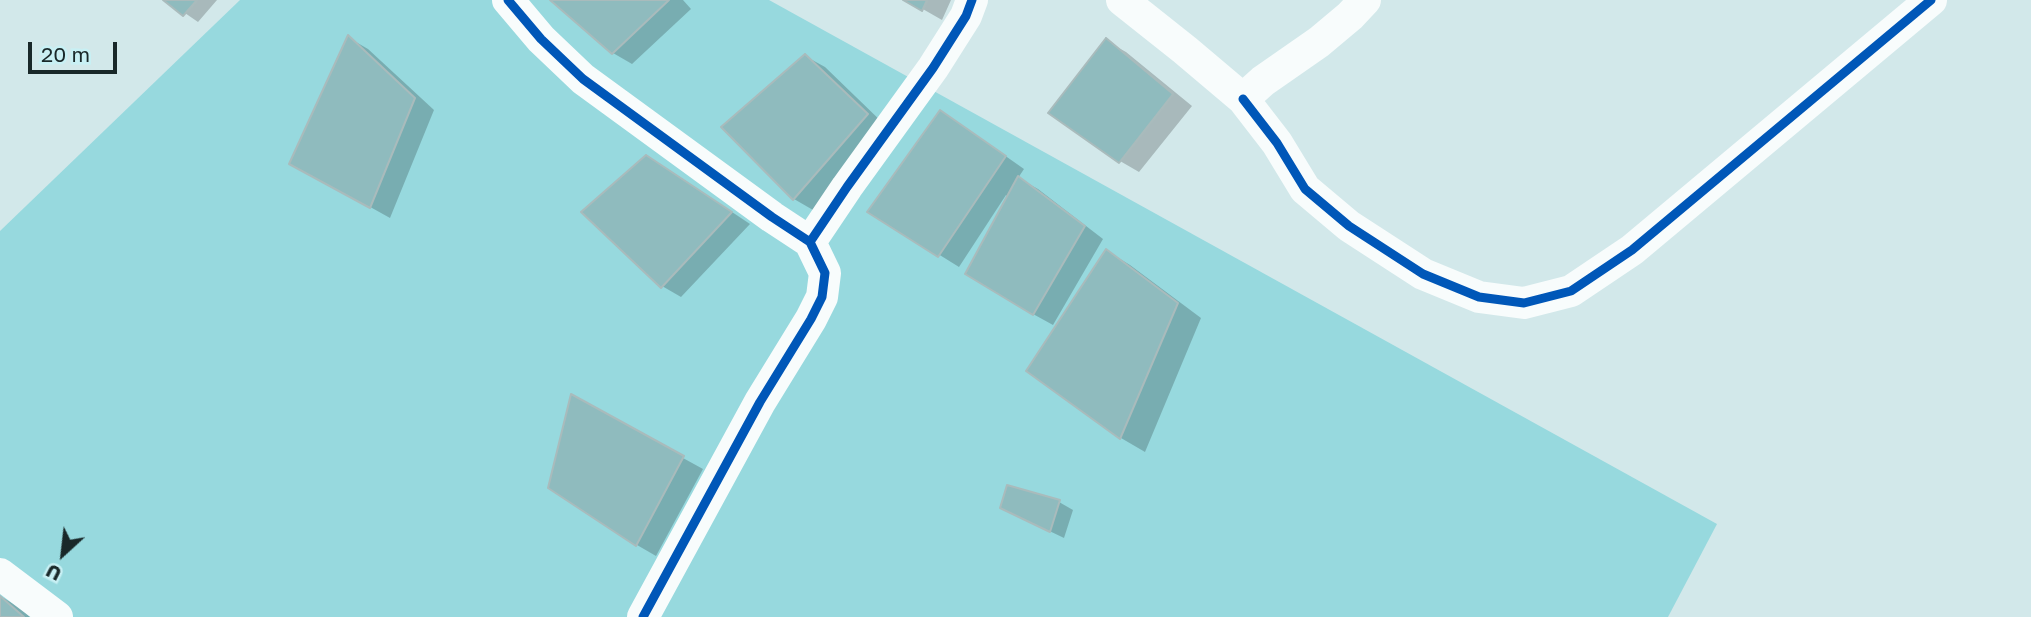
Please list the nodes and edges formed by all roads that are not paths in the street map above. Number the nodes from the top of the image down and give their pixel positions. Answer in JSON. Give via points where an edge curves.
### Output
{"nodes":[{"id":1,"x":508,"y":0,"type":"edge"},
{"id":2,"x":972,"y":0,"type":"edge"},
{"id":3,"x":1122,"y":0,"type":"edge"},
{"id":4,"x":1365,"y":0,"type":"edge"},
{"id":5,"x":1931,"y":0,"type":"edge"},
{"id":6,"x":1243,"y":99,"type":"junction"},
{"id":7,"x":810,"y":242,"type":"junction"},
{"id":8,"x":0,"y":574,"type":"edge"},
{"id":9,"x":57,"y":617,"type":"edge"},
{"id":10,"x":643,"y":617,"type":"edge"}],
"edges":[{"from":1,"to":7,"type":"street","via":[[583,79]]},
{"from":2,"to":7,"type":"street","via":[[933,68]]},
{"from":3,"to":6,"type":"street"},
{"from":4,"to":6,"type":"street","via":[[1320,42]]},
{"from":5,"to":6,"type":"street","via":[[1632,250],[1572,291],[1524,303],[1479,297],[1423,274],[1349,226],[1305,189]]},
{"from":7,"to":10,"type":"street","via":[[825,274],[822,296]]},
{"from":8,"to":9,"type":"street"}]}
